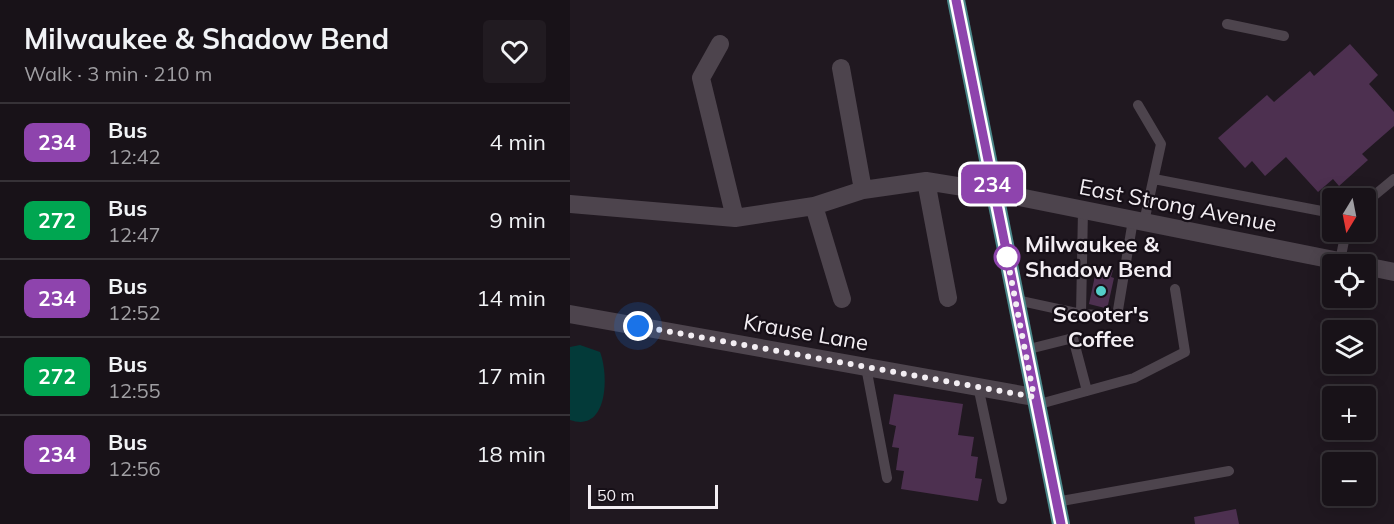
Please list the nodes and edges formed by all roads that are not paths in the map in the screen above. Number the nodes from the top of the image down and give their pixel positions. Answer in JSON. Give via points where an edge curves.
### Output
{"nodes":[{"id":1,"x":956,"y":0,"type":"edge"},
{"id":2,"x":1227,"y":24,"type":"dead end"},
{"id":3,"x":1284,"y":36,"type":"dead end"},
{"id":4,"x":720,"y":44,"type":"dead end"},
{"id":5,"x":841,"y":68,"type":"dead end"},
{"id":6,"x":1138,"y":105,"type":"dead end"},
{"id":7,"x":1394,"y":178,"type":"edge"},
{"id":8,"x":1154,"y":179,"type":"junction"},
{"id":9,"x":926,"y":182,"type":"junction"},
{"id":10,"x":863,"y":189,"type":"junction"},
{"id":11,"x":994,"y":192,"type":"junction"},
{"id":12,"x":1376,"y":194,"type":"edge"},
{"id":13,"x":571,"y":201,"type":"edge"},
{"id":14,"x":814,"y":206,"type":"junction"},
{"id":15,"x":1083,"y":210,"type":"junction"},
{"id":16,"x":1322,"y":211,"type":"edge"},
{"id":17,"x":735,"y":218,"type":"junction"},
{"id":18,"x":1138,"y":221,"type":"junction"},
{"id":19,"x":1322,"y":258,"type":"edge"},
{"id":20,"x":1376,"y":268,"type":"edge"},
{"id":21,"x":1394,"y":272,"type":"edge"},
{"id":22,"x":1175,"y":289,"type":"dead end"},
{"id":23,"x":948,"y":298,"type":"dead end"},
{"id":24,"x":842,"y":299,"type":"dead end"},
{"id":25,"x":1016,"y":300,"type":"junction"},
{"id":26,"x":570,"y":314,"type":"edge"},
{"id":27,"x":1081,"y":314,"type":"junction"},
{"id":28,"x":1025,"y":350,"type":"junction"},
{"id":29,"x":866,"y":367,"type":"junction"},
{"id":30,"x":978,"y":386,"type":"junction"},
{"id":31,"x":1087,"y":391,"type":"junction"},
{"id":32,"x":1035,"y":401,"type":"junction"},
{"id":33,"x":1229,"y":471,"type":"dead end"},
{"id":34,"x":887,"y":478,"type":"dead end"},
{"id":35,"x":1002,"y":500,"type":"dead end"},
{"id":36,"x":1056,"y":502,"type":"junction"},
{"id":37,"x":1061,"y":524,"type":"edge"}],
"edges":[{"from":1,"to":11,"type":"main road"},
{"from":2,"to":3,"type":"lane"},
{"from":4,"to":17,"type":"street","via":[[701,78]]},
{"from":5,"to":10,"type":"street"},
{"from":6,"to":8,"type":"lane","via":[[1161,144]]},
{"from":7,"to":12,"type":"lane"},
{"from":8,"to":16,"type":"lane"},
{"from":8,"to":18,"type":"lane"},
{"from":9,"to":10,"type":"street","name":"East Strong Avenue"},
{"from":9,"to":11,"type":"street","name":"East Strong Avenue"},
{"from":9,"to":23,"type":"street"},
{"from":10,"to":14,"type":"street","name":"East Strong Avenue"},
{"from":11,"to":15,"type":"street","name":"East Strong Avenue"},
{"from":11,"to":25,"type":"main road"},
{"from":13,"to":17,"type":"street","name":"East Strong Avenue"},
{"from":14,"to":17,"type":"street","name":"East Strong Avenue"},
{"from":14,"to":24,"type":"street"},
{"from":15,"to":18,"type":"street","name":"East Strong Avenue"},
{"from":15,"to":27,"type":"lane"},
{"from":18,"to":19,"type":"street","name":"East Strong Avenue"},
{"from":18,"to":27,"type":"lane","via":[[1117,316]]},
{"from":20,"to":21,"type":"street"},
{"from":22,"to":31,"type":"lane","via":[[1185,352],[1134,378]]},
{"from":25,"to":27,"type":"lane"},
{"from":25,"to":28,"type":"main road"},
{"from":26,"to":29,"type":"street","name":"Krause Lane"},
{"from":28,"to":31,"type":"lane","via":[[1073,338]]},
{"from":28,"to":32,"type":"main road"},
{"from":29,"to":30,"type":"street","name":"Krause Lane"},
{"from":29,"to":34,"type":"lane"},
{"from":30,"to":32,"type":"street","name":"Krause Lane"},
{"from":30,"to":35,"type":"lane"},
{"from":31,"to":32,"type":"lane"},
{"from":32,"to":36,"type":"main road"},
{"from":33,"to":36,"type":"lane"},
{"from":36,"to":37,"type":"main road"}]}
